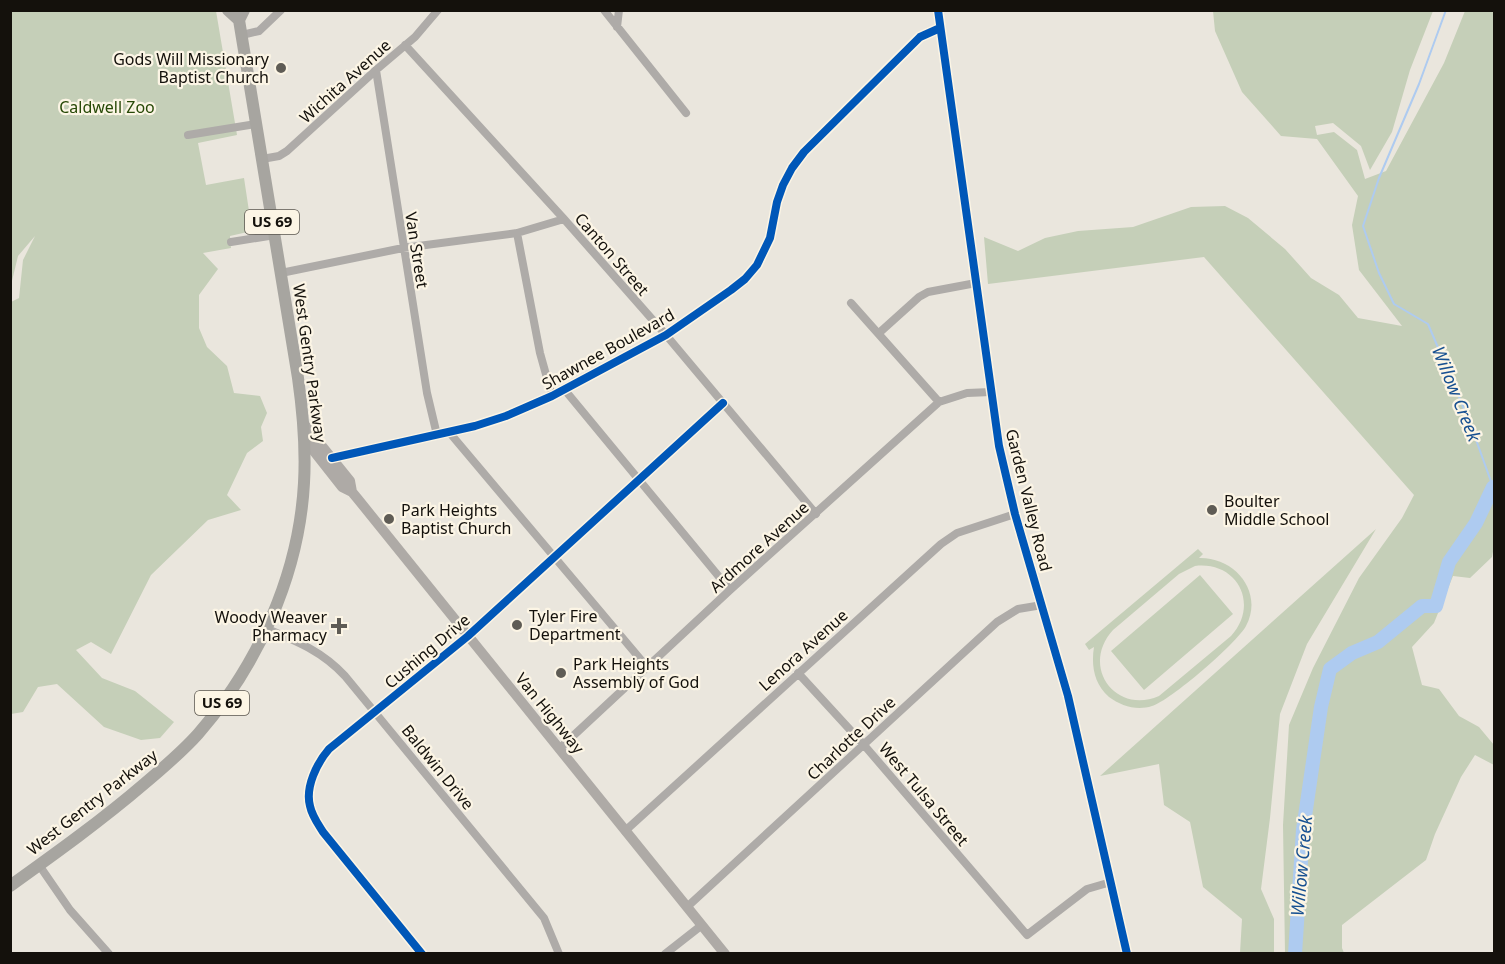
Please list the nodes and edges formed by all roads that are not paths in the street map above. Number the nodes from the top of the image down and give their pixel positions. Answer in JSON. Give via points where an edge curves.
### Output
{"nodes":[{"id":1,"x":228,"y":10,"type":"edge"},
{"id":2,"x":281,"y":10,"type":"edge"},
{"id":3,"x":438,"y":10,"type":"edge"},
{"id":4,"x":604,"y":10,"type":"edge"},
{"id":5,"x":619,"y":10,"type":"edge"},
{"id":6,"x":938,"y":10,"type":"edge"},
{"id":7,"x":242,"y":15,"type":"edge"},
{"id":8,"x":617,"y":27,"type":"junction"},
{"id":9,"x":940,"y":28,"type":"junction"},
{"id":10,"x":242,"y":35,"type":"junction"},
{"id":11,"x":405,"y":45,"type":"junction"},
{"id":12,"x":376,"y":70,"type":"junction"},
{"id":13,"x":687,"y":113,"type":"dead end"},
{"id":14,"x":256,"y":124,"type":"junction"},
{"id":15,"x":188,"y":135,"type":"dead end"},
{"id":16,"x":261,"y":159,"type":"junction"},
{"id":17,"x":564,"y":219,"type":"junction"},
{"id":18,"x":517,"y":233,"type":"junction"},
{"id":19,"x":275,"y":235,"type":"junction"},
{"id":20,"x":231,"y":242,"type":"dead end"},
{"id":21,"x":403,"y":248,"type":"junction"},
{"id":22,"x":281,"y":273,"type":"junction"},
{"id":23,"x":976,"y":283,"type":"junction"},
{"id":24,"x":851,"y":303,"type":"dead end"},
{"id":25,"x":879,"y":333,"type":"junction"},
{"id":26,"x":666,"y":335,"type":"junction"},
{"id":27,"x":564,"y":389,"type":"junction"},
{"id":28,"x":991,"y":392,"type":"junction"},
{"id":29,"x":552,"y":396,"type":"junction"},
{"id":30,"x":939,"y":402,"type":"junction"},
{"id":31,"x":723,"y":403,"type":"junction"},
{"id":32,"x":304,"y":424,"type":"junction"},
{"id":33,"x":449,"y":432,"type":"junction"},
{"id":34,"x":437,"y":435,"type":"junction"},
{"id":35,"x":304,"y":440,"type":"junction"},
{"id":36,"x":332,"y":458,"type":"junction"},
{"id":37,"x":638,"y":479,"type":"junction"},
{"id":38,"x":352,"y":492,"type":"junction"},
{"id":39,"x":816,"y":514,"type":"junction"},
{"id":40,"x":1015,"y":514,"type":"junction"},
{"id":41,"x":554,"y":556,"type":"junction"},
{"id":42,"x":729,"y":590,"type":"junction"},
{"id":43,"x":1042,"y":605,"type":"junction"},
{"id":44,"x":267,"y":629,"type":"junction"},
{"id":45,"x":468,"y":636,"type":"junction"},
{"id":46,"x":647,"y":668,"type":"junction"},
{"id":47,"x":798,"y":673,"type":"junction"},
{"id":48,"x":376,"y":711,"type":"junction"},
{"id":49,"x":864,"y":744,"type":"junction"},
{"id":50,"x":559,"y":749,"type":"junction"},
{"id":51,"x":626,"y":831,"type":"junction"},
{"id":52,"x":39,"y":865,"type":"junction"},
{"id":53,"x":1111,"y":882,"type":"junction"},
{"id":54,"x":10,"y":886,"type":"edge"},
{"id":55,"x":687,"y":907,"type":"junction"},
{"id":56,"x":702,"y":925,"type":"junction"},
{"id":57,"x":109,"y":954,"type":"edge"},
{"id":58,"x":422,"y":954,"type":"edge"},
{"id":59,"x":559,"y":954,"type":"edge"},
{"id":60,"x":665,"y":954,"type":"edge"},
{"id":61,"x":725,"y":954,"type":"edge"},
{"id":62,"x":1127,"y":954,"type":"edge"}],
"edges":[{"from":1,"to":7,"type":"main road","name":"West Gentry Parkway","number":"US 69"},
{"from":2,"to":10,"type":"street","via":[[262,29]]},
{"from":3,"to":11,"type":"street","name":"Wichita Avenue"},
{"from":4,"to":8,"type":"street"},
{"from":5,"to":8,"type":"street"},
{"from":6,"to":9,"type":"street","name":"Garden Valley Road"},
{"from":7,"to":10,"type":"main road","name":"West Gentry Parkway","number":"US 69"},
{"from":8,"to":13,"type":"street"},
{"from":9,"to":23,"type":"street","name":"Garden Valley Road"},
{"from":9,"to":26,"type":"street","name":"Shawnee Boulevard","via":[[920,37],[798,160],[783,185],[764,252],[745,279]]},
{"from":10,"to":14,"type":"main road","name":"West Gentry Parkway","number":"US 69"},
{"from":11,"to":12,"type":"street","name":"Wichita Avenue"},
{"from":11,"to":17,"type":"street","name":"Canton Street"},
{"from":12,"to":16,"type":"street","name":"Wichita Avenue","via":[[286,151]]},
{"from":12,"to":21,"type":"street","name":"Van Street"},
{"from":14,"to":15,"type":"street"},
{"from":14,"to":16,"type":"main road","name":"West Gentry Parkway","number":"US 69"},
{"from":16,"to":19,"type":"main road","name":"West Gentry Parkway","number":"US 69"},
{"from":17,"to":18,"type":"street"},
{"from":17,"to":26,"type":"street","name":"Canton Street"},
{"from":18,"to":21,"type":"street"},
{"from":18,"to":29,"type":"street"},
{"from":19,"to":20,"type":"street"},
{"from":19,"to":22,"type":"main road","name":"West Gentry Parkway","number":"US 69"},
{"from":21,"to":22,"type":"street"},
{"from":21,"to":34,"type":"street","name":"Van Street"},
{"from":22,"to":32,"type":"main road","name":"West Gentry Parkway","number":"US 69"},
{"from":23,"to":25,"type":"street","via":[[928,292]]},
{"from":23,"to":28,"type":"street","name":"Garden Valley Road"},
{"from":24,"to":25,"type":"street"},
{"from":25,"to":30,"type":"street"},
{"from":26,"to":27,"type":"street","name":"Shawnee Boulevard"},
{"from":26,"to":31,"type":"street","name":"Canton Street"},
{"from":27,"to":29,"type":"street","name":"Shawnee Boulevard"},
{"from":27,"to":37,"type":"street"},
{"from":28,"to":30,"type":"street","name":"Ardmore Avenue","via":[[967,393]]},
{"from":28,"to":40,"type":"street","name":"Garden Valley Road"},
{"from":29,"to":33,"type":"street","name":"Shawnee Boulevard","via":[[506,416]]},
{"from":30,"to":39,"type":"street","name":"Ardmore Avenue"},
{"from":31,"to":37,"type":"street","name":"Cushing Drive"},
{"from":31,"to":39,"type":"street","name":"Canton Street"},
{"from":32,"to":35,"type":"main road","name":"West Gentry Parkway","number":"US 69"},
{"from":32,"to":36,"type":"main road","name":"Van Highway"},
{"from":33,"to":34,"type":"street","name":"Shawnee Boulevard"},
{"from":33,"to":41,"type":"street"},
{"from":34,"to":36,"type":"street","name":"Shawnee Boulevard"},
{"from":35,"to":38,"type":"main road","name":"Van Highway","via":[[342,487]]},
{"from":35,"to":44,"type":"main road","name":"West Gentry Parkway","number":"US 69","via":[[303,492],[296,539],[288,575]]},
{"from":36,"to":38,"type":"main road","name":"Van Highway","via":[[350,481]]},
{"from":37,"to":41,"type":"street","name":"Cushing Drive"},
{"from":37,"to":42,"type":"street"},
{"from":38,"to":45,"type":"main road","name":"Van Highway"},
{"from":39,"to":42,"type":"street","name":"Ardmore Avenue"},
{"from":40,"to":43,"type":"street","name":"Garden Valley Road"},
{"from":40,"to":47,"type":"street","name":"Lenora Avenue","via":[[957,532]]},
{"from":41,"to":45,"type":"street","name":"Cushing Drive"},
{"from":41,"to":46,"type":"street"},
{"from":42,"to":46,"type":"street","name":"Ardmore Avenue"},
{"from":43,"to":49,"type":"street","name":"Charlotte Drive","via":[[1018,609],[997,622]]},
{"from":43,"to":53,"type":"street","name":"Garden Valley Road","via":[[1068,696]]},
{"from":44,"to":48,"type":"street","name":"Baldwin Drive","via":[[311,647],[334,664]]},
{"from":44,"to":52,"type":"main road","name":"West Gentry Parkway","number":"US 69","via":[[239,678],[197,735],[117,807]]},
{"from":45,"to":48,"type":"street","name":"Cushing Drive"},
{"from":45,"to":50,"type":"main road","name":"Van Highway"},
{"from":46,"to":50,"type":"street","name":"Ardmore Avenue"},
{"from":47,"to":49,"type":"street","name":"West Tulsa Street"},
{"from":47,"to":51,"type":"street","name":"Lenora Avenue"},
{"from":48,"to":58,"type":"street","name":"Cushing Drive","via":[[329,748],[314,772],[309,803],[323,832]]},
{"from":48,"to":59,"type":"street","name":"Baldwin Drive","via":[[543,918]]},
{"from":49,"to":53,"type":"street","name":"West Tulsa Street","via":[[1027,935],[1087,889]]},
{"from":49,"to":55,"type":"street","name":"Charlotte Drive"},
{"from":50,"to":51,"type":"main road","name":"Van Highway"},
{"from":51,"to":55,"type":"main road","name":"Van Highway"},
{"from":52,"to":54,"type":"main road","name":"West Gentry Parkway","number":"US 69"},
{"from":52,"to":57,"type":"street","via":[[70,910]]},
{"from":53,"to":62,"type":"street","name":"Garden Valley Road"},
{"from":55,"to":56,"type":"main road","name":"Van Highway"},
{"from":56,"to":60,"type":"street"},
{"from":56,"to":61,"type":"main road","name":"Van Highway"}]}
